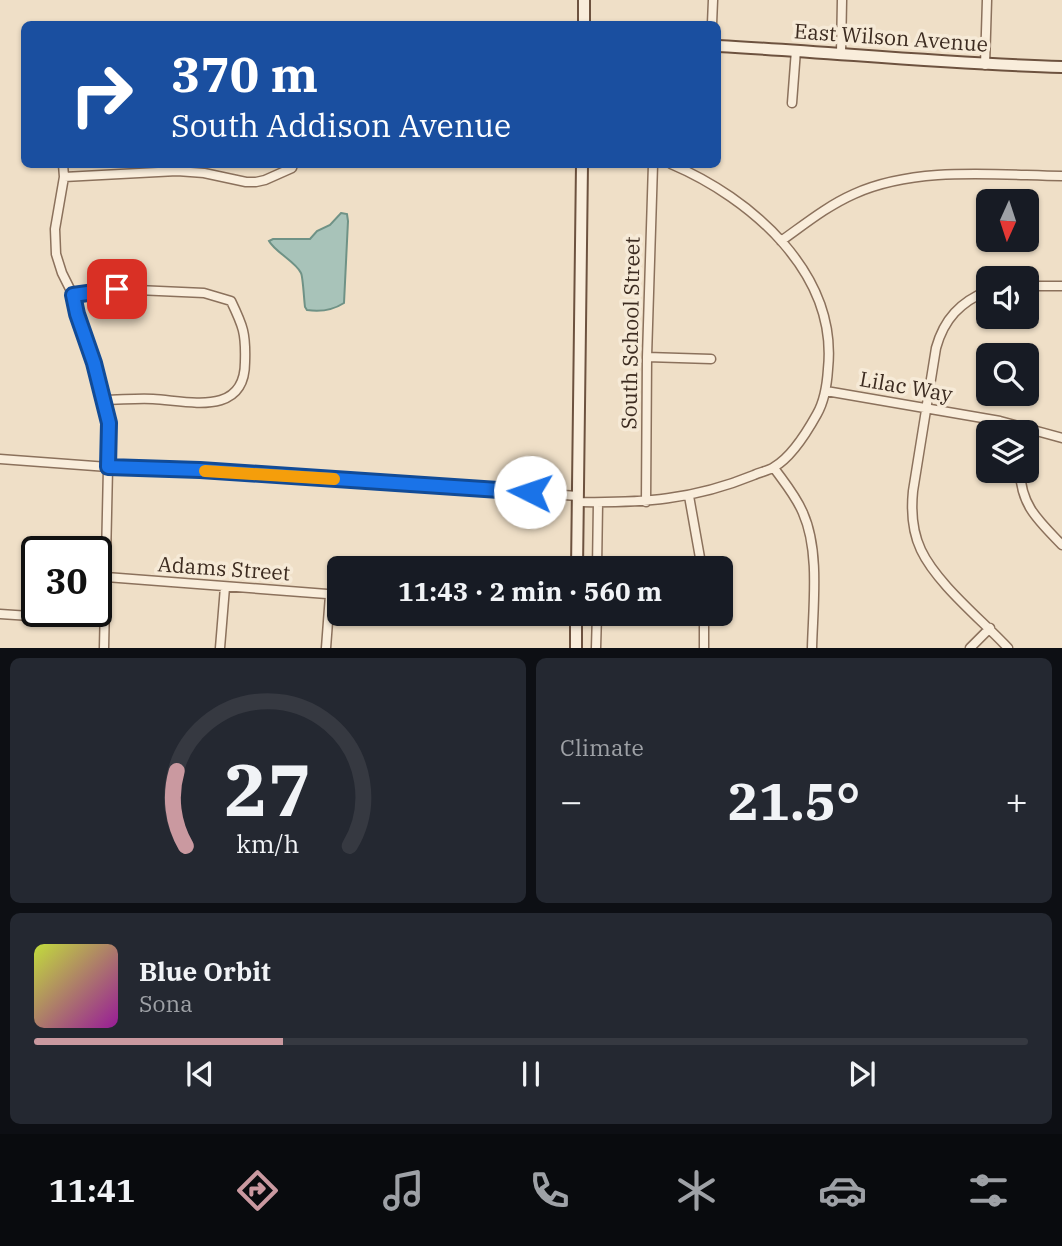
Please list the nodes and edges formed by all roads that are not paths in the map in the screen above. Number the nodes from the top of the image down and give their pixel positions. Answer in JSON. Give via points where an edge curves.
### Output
{"nodes":[{"id":1,"x":584,"y":0,"type":"edge"},
{"id":2,"x":713,"y":0,"type":"edge"},
{"id":3,"x":842,"y":0,"type":"edge"},
{"id":4,"x":987,"y":0,"type":"edge"},
{"id":5,"x":584,"y":21,"type":"edge"},
{"id":6,"x":712,"y":21,"type":"edge"},
{"id":7,"x":721,"y":46,"type":"edge"},
{"id":8,"x":796,"y":50,"type":"junction"},
{"id":9,"x":841,"y":53,"type":"junction"},
{"id":10,"x":985,"y":65,"type":"junction"},
{"id":11,"x":1062,"y":67,"type":"edge"},
{"id":12,"x":792,"y":103,"type":"dead end"},
{"id":13,"x":63,"y":168,"type":"edge"},
{"id":14,"x":292,"y":168,"type":"edge"},
{"id":15,"x":582,"y":168,"type":"edge"},
{"id":16,"x":653,"y":168,"type":"edge"},
{"id":17,"x":679,"y":168,"type":"edge"},
{"id":18,"x":1062,"y":176,"type":"edge"},
{"id":19,"x":64,"y":177,"type":"junction"},
{"id":20,"x":781,"y":241,"type":"junction"},
{"id":21,"x":1039,"y":286,"type":"edge"},
{"id":22,"x":1062,"y":286,"type":"edge"},
{"id":23,"x":73,"y":295,"type":"junction"},
{"id":24,"x":976,"y":296,"type":"edge"},
{"id":25,"x":647,"y":357,"type":"junction"},
{"id":26,"x":711,"y":359,"type":"dead end"},
{"id":27,"x":826,"y":391,"type":"junction"},
{"id":28,"x":104,"y":400,"type":"junction"},
{"id":29,"x":926,"y":408,"type":"junction"},
{"id":30,"x":994,"y":420,"type":"edge"},
{"id":31,"x":1039,"y":432,"type":"edge"},
{"id":32,"x":1062,"y":439,"type":"edge"},
{"id":33,"x":0,"y":459,"type":"edge"},
{"id":34,"x":108,"y":467,"type":"junction"},
{"id":35,"x":774,"y":468,"type":"junction"},
{"id":36,"x":1021,"y":483,"type":"edge"},
{"id":37,"x":689,"y":496,"type":"junction"},
{"id":38,"x":578,"y":499,"type":"junction"},
{"id":39,"x":646,"y":502,"type":"junction"},
{"id":40,"x":598,"y":503,"type":"junction"},
{"id":41,"x":107,"y":536,"type":"edge"},
{"id":42,"x":1062,"y":545,"type":"edge"},
{"id":43,"x":577,"y":556,"type":"edge"},
{"id":44,"x":597,"y":556,"type":"edge"},
{"id":45,"x":700,"y":556,"type":"edge"},
{"id":46,"x":112,"y":578,"type":"edge"},
{"id":47,"x":225,"y":587,"type":"junction"},
{"id":48,"x":327,"y":594,"type":"edge"},
{"id":49,"x":0,"y":614,"type":"edge"},
{"id":50,"x":21,"y":615,"type":"edge"},
{"id":51,"x":330,"y":626,"type":"edge"},
{"id":52,"x":576,"y":626,"type":"edge"},
{"id":53,"x":597,"y":626,"type":"edge"},
{"id":54,"x":704,"y":626,"type":"edge"},
{"id":55,"x":105,"y":627,"type":"edge"},
{"id":56,"x":990,"y":628,"type":"junction"},
{"id":57,"x":104,"y":648,"type":"edge"},
{"id":58,"x":220,"y":648,"type":"edge"},
{"id":59,"x":326,"y":648,"type":"edge"},
{"id":60,"x":576,"y":648,"type":"edge"},
{"id":61,"x":596,"y":648,"type":"edge"},
{"id":62,"x":704,"y":648,"type":"edge"},
{"id":63,"x":812,"y":648,"type":"edge"},
{"id":64,"x":970,"y":648,"type":"edge"},
{"id":65,"x":1008,"y":648,"type":"edge"}],
"edges":[{"from":1,"to":5,"type":"street"},
{"from":2,"to":6,"type":"street"},
{"from":3,"to":9,"type":"street"},
{"from":4,"to":10,"type":"street"},
{"from":7,"to":8,"type":"street","name":"East Wilson Avenue"},
{"from":8,"to":9,"type":"street","name":"East Wilson Avenue"},
{"from":8,"to":12,"type":"street"},
{"from":9,"to":10,"type":"street","name":"East Wilson Avenue"},
{"from":10,"to":11,"type":"street","name":"East Wilson Avenue"},
{"from":13,"to":19,"type":"street"},
{"from":14,"to":19,"type":"street","via":[[256,182],[177,171]]},
{"from":15,"to":38,"type":"street"},
{"from":16,"to":25,"type":"street","name":"South School Street"},
{"from":17,"to":20,"type":"street","via":[[741,204]]},
{"from":18,"to":20,"type":"street","via":[[900,179],[839,201]]},
{"from":19,"to":23,"type":"street","via":[[55,241],[59,266]]},
{"from":20,"to":27,"type":"street","via":[[811,283],[825,318],[830,354]]},
{"from":21,"to":22,"type":"street"},
{"from":23,"to":28,"type":"street"},
{"from":23,"to":28,"type":"street","via":[[117,289],[204,293],[231,301],[245,334],[242,382],[234,394],[221,401]]},
{"from":24,"to":29,"type":"street","via":[[954,312],[940,336]]},
{"from":25,"to":26,"type":"street"},
{"from":25,"to":39,"type":"street","name":"South School Street"},
{"from":27,"to":29,"type":"street","name":"Lilac Way"},
{"from":27,"to":35,"type":"street","via":[[805,434]]},
{"from":28,"to":34,"type":"street","via":[[109,423]]},
{"from":29,"to":30,"type":"street","name":"Lilac Way"},
{"from":29,"to":56,"type":"street","via":[[913,491],[915,533],[942,581]]},
{"from":31,"to":32,"type":"street","name":"Lilac Way"},
{"from":33,"to":34,"type":"street"},
{"from":34,"to":38,"type":"street"},
{"from":34,"to":41,"type":"street"},
{"from":35,"to":37,"type":"street"},
{"from":35,"to":63,"type":"street","via":[[797,499],[810,534]]},
{"from":36,"to":42,"type":"street","via":[[1030,509]]},
{"from":37,"to":39,"type":"street"},
{"from":37,"to":45,"type":"street"},
{"from":38,"to":40,"type":"street"},
{"from":38,"to":43,"type":"street"},
{"from":39,"to":40,"type":"street"},
{"from":40,"to":44,"type":"street"},
{"from":46,"to":47,"type":"street","name":"Adams Street"},
{"from":47,"to":48,"type":"street","name":"Adams Street"},
{"from":47,"to":58,"type":"street"},
{"from":49,"to":50,"type":"street"},
{"from":51,"to":59,"type":"street"},
{"from":52,"to":60,"type":"street"},
{"from":53,"to":61,"type":"street"},
{"from":54,"to":62,"type":"street"},
{"from":55,"to":57,"type":"street"},
{"from":56,"to":64,"type":"street"},
{"from":56,"to":65,"type":"street"}]}
